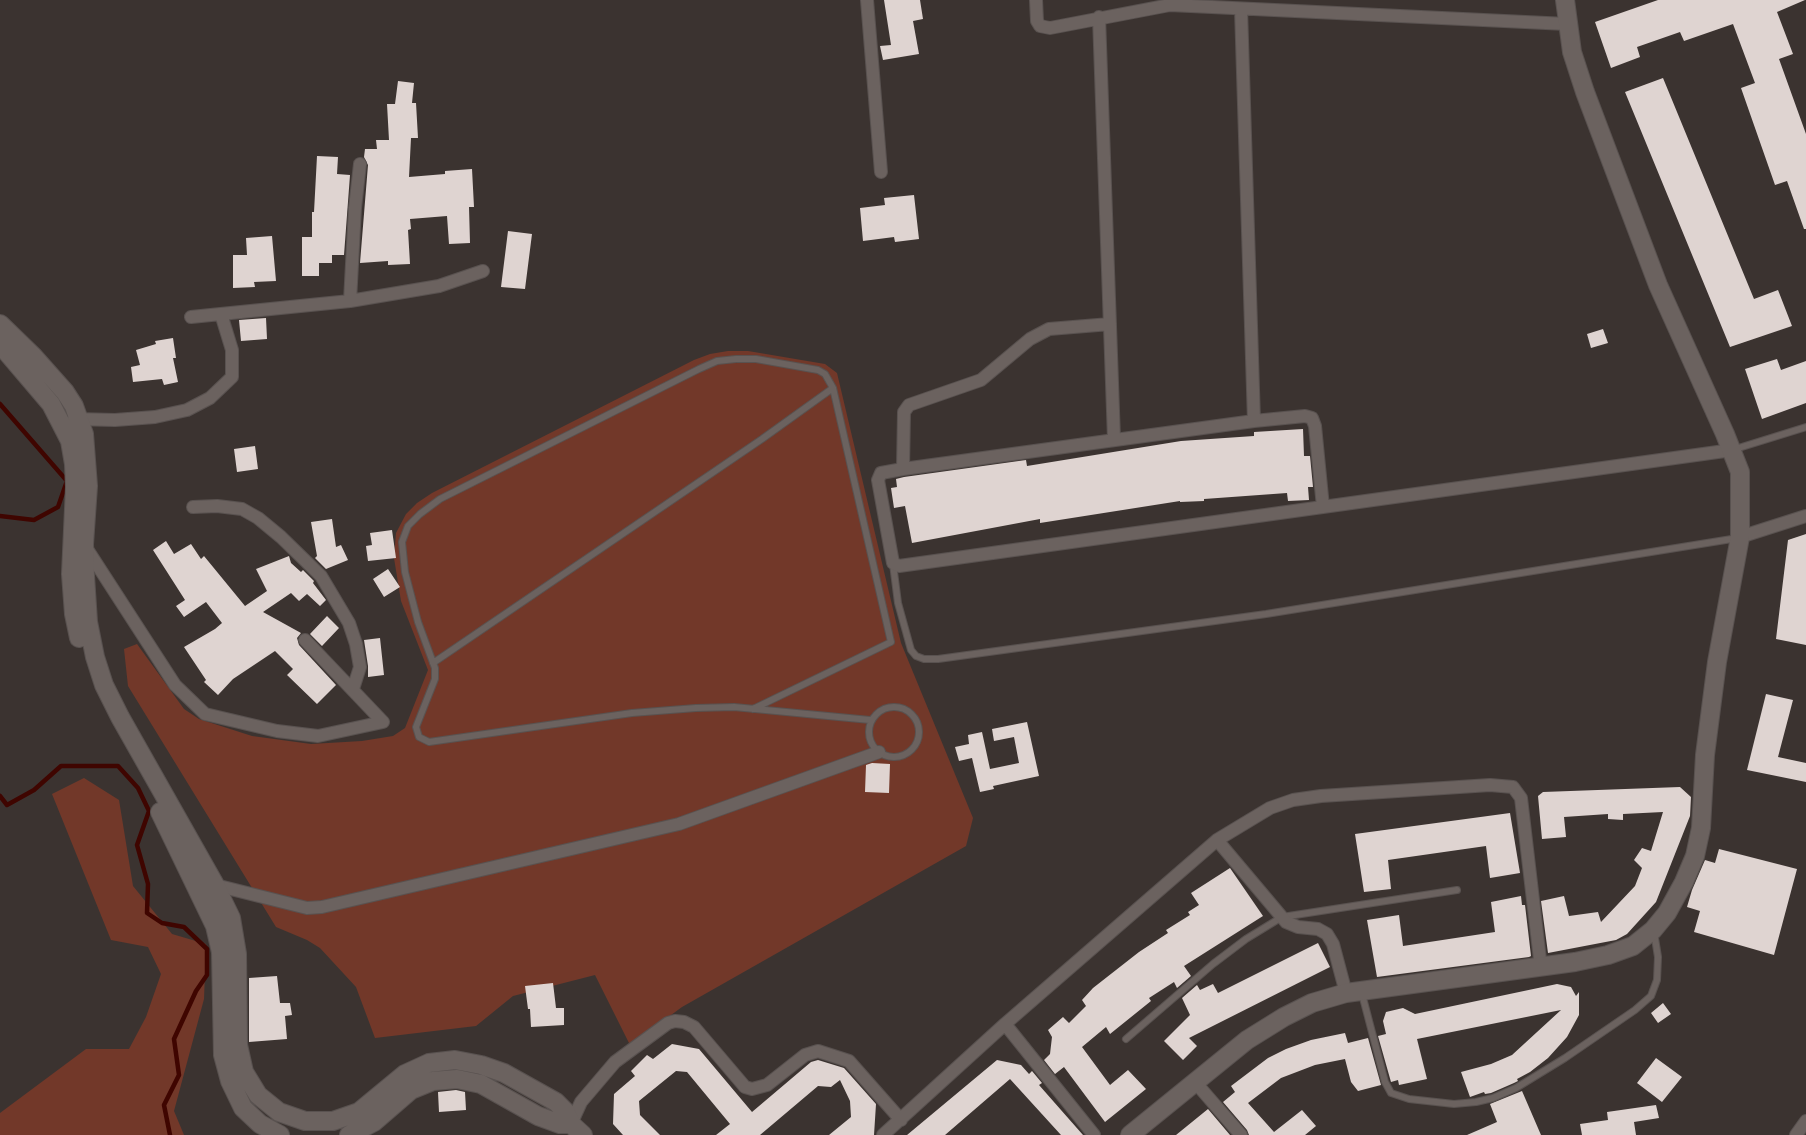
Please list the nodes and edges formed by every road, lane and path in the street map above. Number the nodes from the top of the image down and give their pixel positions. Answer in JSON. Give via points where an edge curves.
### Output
{"nodes":[{"id":1,"x":867,"y":0,"type":"edge"},
{"id":2,"x":1036,"y":0,"type":"edge"},
{"id":3,"x":1565,"y":0,"type":"edge"},
{"id":4,"x":1171,"y":2,"type":"edge"},
{"id":5,"x":1241,"y":9,"type":"junction"},
{"id":6,"x":1100,"y":18,"type":"junction"},
{"id":7,"x":1567,"y":24,"type":"junction"},
{"id":8,"x":360,"y":164,"type":"dead end"},
{"id":9,"x":881,"y":172,"type":"dead end"},
{"id":10,"x":483,"y":271,"type":"dead end"},
{"id":11,"x":350,"y":301,"type":"junction"},
{"id":12,"x":221,"y":314,"type":"junction"},
{"id":13,"x":191,"y":316,"type":"dead end"},
{"id":14,"x":0,"y":324,"type":"edge"},
{"id":15,"x":1110,"y":324,"type":"junction"},
{"id":16,"x":0,"y":344,"type":"edge"},
{"id":17,"x":833,"y":388,"type":"junction"},
{"id":18,"x":79,"y":418,"type":"junction"},
{"id":19,"x":60,"y":421,"type":"junction"},
{"id":20,"x":1254,"y":421,"type":"junction"},
{"id":21,"x":1806,"y":427,"type":"edge"},
{"id":22,"x":1114,"y":439,"type":"junction"},
{"id":23,"x":1732,"y":450,"type":"junction"},
{"id":24,"x":903,"y":468,"type":"junction"},
{"id":25,"x":193,"y":507,"type":"dead end"},
{"id":26,"x":1323,"y":507,"type":"junction"},
{"id":27,"x":1806,"y":516,"type":"edge"},
{"id":28,"x":1740,"y":537,"type":"junction"},
{"id":29,"x":84,"y":544,"type":"junction"},
{"id":30,"x":893,"y":563,"type":"junction"},
{"id":31,"x":305,"y":640,"type":"dead end"},
{"id":32,"x":433,"y":663,"type":"junction"},
{"id":33,"x":353,"y":689,"type":"junction"},
{"id":34,"x":753,"y":709,"type":"junction"},
{"id":35,"x":870,"y":720,"type":"junction"},
{"id":36,"x":879,"y":752,"type":"junction"},
{"id":37,"x":1217,"y":840,"type":"junction"},
{"id":38,"x":193,"y":880,"type":"junction"},
{"id":39,"x":215,"y":885,"type":"junction"},
{"id":40,"x":1457,"y":890,"type":"dead end"},
{"id":41,"x":1282,"y":917,"type":"junction"},
{"id":42,"x":1653,"y":930,"type":"junction"},
{"id":43,"x":1541,"y":968,"type":"junction"},
{"id":44,"x":1354,"y":992,"type":"junction"},
{"id":45,"x":1005,"y":1024,"type":"junction"},
{"id":46,"x":1126,"y":1039,"type":"dead end"},
{"id":47,"x":1195,"y":1082,"type":"junction"},
{"id":48,"x":901,"y":1120,"type":"junction"},
{"id":49,"x":1806,"y":1121,"type":"edge"},
{"id":50,"x":577,"y":1130,"type":"edge"},
{"id":51,"x":280,"y":1135,"type":"edge"},
{"id":52,"x":349,"y":1135,"type":"edge"},
{"id":53,"x":884,"y":1135,"type":"edge"},
{"id":54,"x":1094,"y":1135,"type":"edge"},
{"id":55,"x":1130,"y":1135,"type":"edge"},
{"id":56,"x":1241,"y":1135,"type":"edge"},
{"id":57,"x":1796,"y":1135,"type":"edge"}],
"edges":[{"from":1,"to":9,"type":"street"},
{"from":2,"to":6,"type":"street","via":[[1036,21],[1040,26],[1050,28]]},
{"from":3,"to":7,"type":"street"},
{"from":4,"to":5,"type":"street"},
{"from":4,"to":6,"type":"street"},
{"from":5,"to":7,"type":"street"},
{"from":5,"to":20,"type":"street"},
{"from":6,"to":15,"type":"street"},
{"from":7,"to":23,"type":"street","via":[[1585,92],[1658,285]]},
{"from":8,"to":11,"type":"street"},
{"from":10,"to":11,"type":"street","via":[[439,286]]},
{"from":11,"to":12,"type":"street"},
{"from":12,"to":13,"type":"street"},
{"from":12,"to":18,"type":"street","via":[[232,350],[232,377],[210,398],[187,410],[155,417]]},
{"from":14,"to":18,"type":"street","via":[[52,376]]},
{"from":15,"to":22,"type":"street"},
{"from":15,"to":24,"type":"street","via":[[1048,329],[981,380],[909,405],[904,412]]},
{"from":16,"to":19,"type":"street","via":[[40,389]]},
{"from":17,"to":32,"type":"lane"},
{"from":17,"to":32,"type":"lane","via":[[818,370],[756,359],[717,362],[440,499],[408,526],[402,542],[405,572]]},
{"from":17,"to":34,"type":"lane","via":[[891,642]]},
{"from":18,"to":19,"type":"street"},
{"from":18,"to":29,"type":"street","via":[[88,486]]},
{"from":19,"to":38,"type":"street","via":[[70,441],[74,464],[71,574],[82,653],[111,727],[170,829]]},
{"from":20,"to":22,"type":"street"},
{"from":20,"to":26,"type":"street","via":[[1312,418]]},
{"from":21,"to":23,"type":"lane"},
{"from":22,"to":24,"type":"street"},
{"from":23,"to":26,"type":"street"},
{"from":23,"to":28,"type":"street","via":[[1740,472]]},
{"from":24,"to":30,"type":"street","via":[[881,473],[878,480]]},
{"from":25,"to":33,"type":"street","via":[[242,509],[281,537],[321,576],[349,622],[356,644],[360,667]]},
{"from":26,"to":30,"type":"street","via":[[899,566]]},
{"from":27,"to":28,"type":"street"},
{"from":28,"to":30,"type":"lane","via":[[1266,614],[938,659],[924,659],[911,650],[898,603]]},
{"from":28,"to":42,"type":"street","via":[[1717,662],[1695,856],[1667,913]]},
{"from":29,"to":33,"type":"street","via":[[175,685],[205,714],[318,736],[383,722]]},
{"from":29,"to":39,"type":"street","via":[[88,622],[104,685]]},
{"from":31,"to":33,"type":"street"},
{"from":32,"to":34,"type":"lane","via":[[435,679],[416,727],[419,737],[429,742],[632,713]]},
{"from":34,"to":35,"type":"lane"},
{"from":35,"to":36,"type":"lane","via":[[871,743]]},
{"from":35,"to":36,"type":"lane","via":[[880,710],[897,706],[919,723],[918,741],[908,753],[891,757]]},
{"from":36,"to":39,"type":"street","via":[[680,824],[322,907],[306,908]]},
{"from":37,"to":41,"type":"street"},
{"from":37,"to":43,"type":"street","via":[[1270,808],[1293,800],[1491,785],[1513,788],[1521,798]]},
{"from":37,"to":45,"type":"street"},
{"from":38,"to":39,"type":"street"},
{"from":38,"to":51,"type":"street","via":[[215,927],[221,952],[223,1055],[230,1081],[243,1108]]},
{"from":39,"to":50,"type":"street","via":[[235,936],[238,1045],[244,1072],[258,1095],[279,1112],[305,1121],[333,1121],[359,1112],[405,1074],[429,1064],[455,1060],[504,1073],[556,1102]]},
{"from":40,"to":41,"type":"lane"},
{"from":41,"to":44,"type":"street","via":[[1298,927],[1327,934]]},
{"from":41,"to":46,"type":"lane","via":[[1213,964]]},
{"from":42,"to":43,"type":"street","via":[[1633,946],[1608,955]]},
{"from":42,"to":44,"type":"lane","via":[[1658,980],[1651,996],[1516,1088],[1476,1102],[1454,1104],[1391,1093]]},
{"from":43,"to":44,"type":"street"},
{"from":44,"to":47,"type":"street","via":[[1284,1017],[1247,1040]]},
{"from":45,"to":48,"type":"street"},
{"from":45,"to":54,"type":"street"},
{"from":47,"to":55,"type":"street"},
{"from":47,"to":56,"type":"street"},
{"from":48,"to":50,"type":"street","via":[[849,1061],[818,1051],[805,1055],[767,1085],[746,1088],[694,1027],[675,1021],[615,1062],[581,1102]]},
{"from":48,"to":53,"type":"street"},
{"from":49,"to":57,"type":"street"},
{"from":50,"to":52,"type":"street","via":[[549,1120],[481,1084],[457,1079],[433,1081],[411,1090],[374,1122]]}]}
